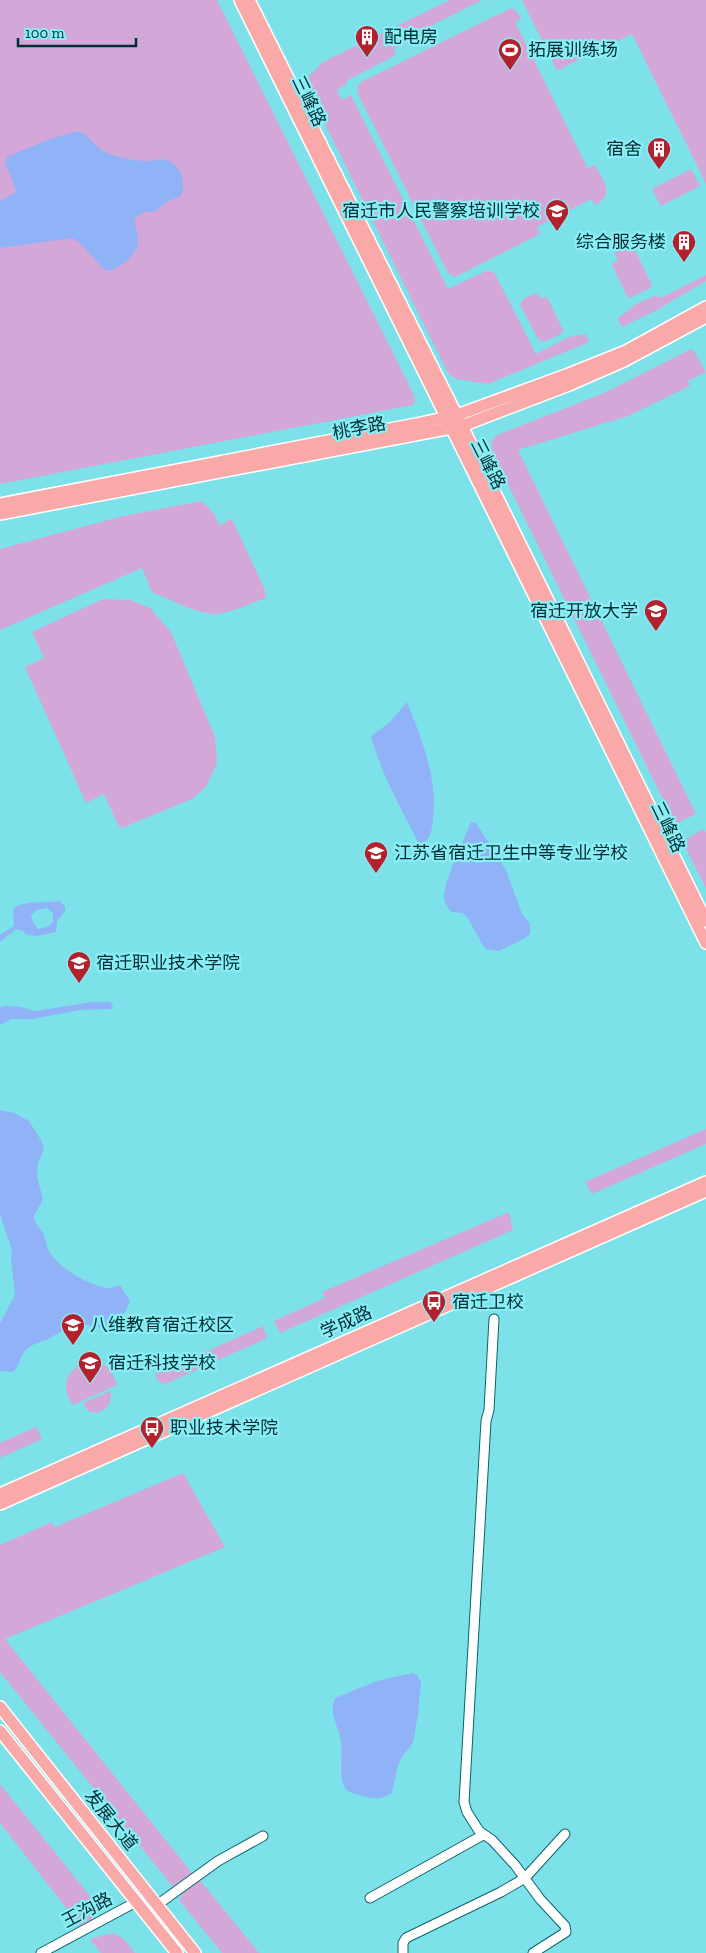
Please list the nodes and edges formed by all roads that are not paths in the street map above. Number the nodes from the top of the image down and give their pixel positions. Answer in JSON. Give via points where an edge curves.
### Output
{"nodes":[{"id":1,"x":240,"y":0,"type":"edge"},
{"id":2,"x":249,"y":0,"type":"edge"},
{"id":3,"x":706,"y":307,"type":"edge"},
{"id":4,"x":706,"y":317,"type":"edge"},
{"id":5,"x":451,"y":416,"type":"junction"},
{"id":6,"x":456,"y":427,"type":"junction"},
{"id":7,"x":0,"y":504,"type":"edge"},
{"id":8,"x":0,"y":514,"type":"edge"},
{"id":9,"x":706,"y":922,"type":"edge"},
{"id":10,"x":706,"y":943,"type":"edge"},
{"id":11,"x":706,"y":1182,"type":"edge"},
{"id":12,"x":706,"y":1191,"type":"edge"},
{"id":13,"x":494,"y":1319,"type":"dead end"},
{"id":14,"x":0,"y":1494,"type":"edge"},
{"id":15,"x":0,"y":1504,"type":"edge"},
{"id":16,"x":0,"y":1708,"type":"edge"},
{"id":17,"x":0,"y":1731,"type":"edge"},
{"id":18,"x":565,"y":1834,"type":"dead end"},
{"id":19,"x":483,"y":1835,"type":"junction"},
{"id":20,"x":263,"y":1836,"type":"dead end"},
{"id":21,"x":525,"y":1878,"type":"junction"},
{"id":22,"x":149,"y":1895,"type":"junction"},
{"id":23,"x":370,"y":1898,"type":"dead end"},
{"id":24,"x":137,"y":1902,"type":"junction"},
{"id":25,"x":157,"y":1905,"type":"junction"},
{"id":26,"x":41,"y":1953,"type":"edge"},
{"id":27,"x":177,"y":1953,"type":"edge"},
{"id":28,"x":195,"y":1953,"type":"edge"},
{"id":29,"x":403,"y":1953,"type":"edge"},
{"id":30,"x":533,"y":1953,"type":"edge"}],
"edges":[{"from":1,"to":5,"type":"main road","name":"三峰路"},
{"from":2,"to":5,"type":"main road","name":"三峰路"},
{"from":3,"to":5,"type":"main road","name":"桃李路","via":[[626,351],[566,376]]},
{"from":4,"to":6,"type":"main road","name":"桃李路","via":[[618,364]]},
{"from":5,"to":6,"type":"main road","name":"三峰路"},
{"from":5,"to":7,"type":"main road","name":"桃李路"},
{"from":6,"to":8,"type":"main road","name":"桃李路"},
{"from":6,"to":9,"type":"main road","name":"三峰路"},
{"from":6,"to":10,"type":"main road","name":"三峰路"},
{"from":11,"to":14,"type":"main road","name":"学成路"},
{"from":12,"to":15,"type":"main road","name":"学成路"},
{"from":13,"to":19,"type":"street","via":[[464,1794],[467,1812]]},
{"from":16,"to":22,"type":"main road","name":"发展大道"},
{"from":17,"to":24,"type":"main road","name":"发展大道"},
{"from":18,"to":21,"type":"street"},
{"from":19,"to":21,"type":"street","via":[[492,1840]]},
{"from":19,"to":23,"type":"street"},
{"from":20,"to":25,"type":"street","via":[[218,1861]]},
{"from":21,"to":29,"type":"street","via":[[406,1938]]},
{"from":21,"to":30,"type":"street","via":[[565,1926],[566,1932]]},
{"from":22,"to":24,"type":"street","name":"王沟路"},
{"from":22,"to":25,"type":"main road","name":"发展大道"},
{"from":24,"to":26,"type":"street","name":"王沟路"},
{"from":24,"to":27,"type":"main road","name":"发展大道"},
{"from":25,"to":28,"type":"main road","name":"发展大道"}]}
